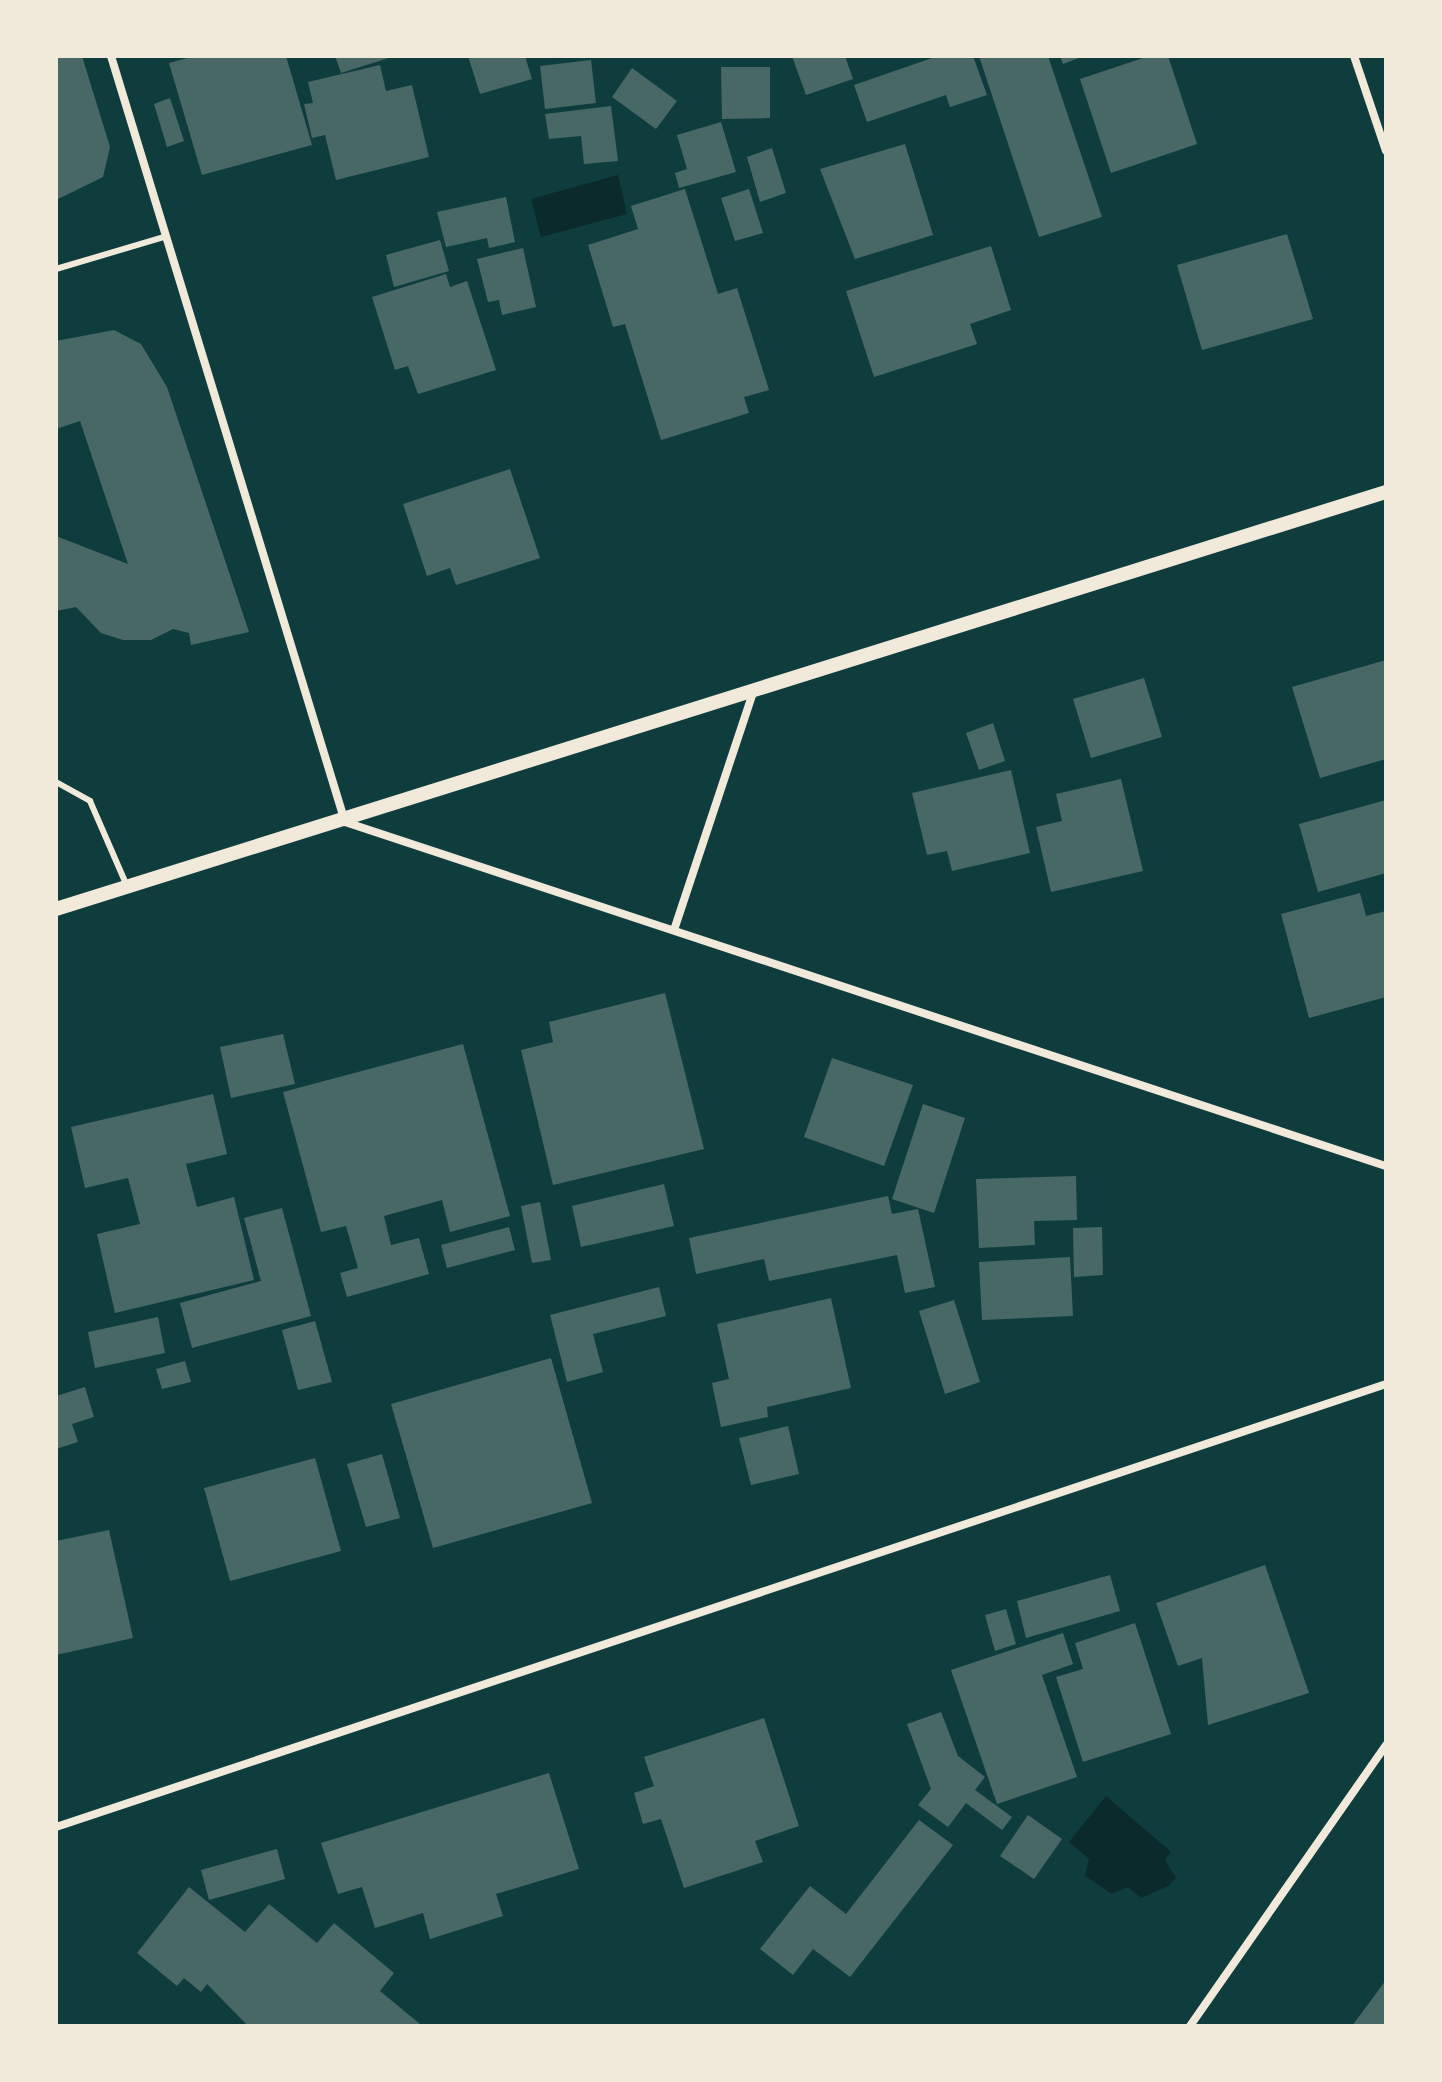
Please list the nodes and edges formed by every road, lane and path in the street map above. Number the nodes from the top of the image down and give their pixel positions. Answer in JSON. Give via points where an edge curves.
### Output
{"nodes":[{"id":1,"x":111,"y":56,"type":"edge"},
{"id":2,"x":1354,"y":56,"type":"edge"},
{"id":3,"x":1386,"y":151,"type":"edge"},
{"id":4,"x":164,"y":237,"type":"junction"},
{"id":5,"x":56,"y":269,"type":"edge"},
{"id":6,"x":1386,"y":492,"type":"edge"},
{"id":7,"x":752,"y":695,"type":"junction"},
{"id":8,"x":56,"y":782,"type":"edge"},
{"id":9,"x":345,"y":822,"type":"junction"},
{"id":10,"x":128,"y":887,"type":"junction"},
{"id":11,"x":56,"y":909,"type":"edge"},
{"id":12,"x":674,"y":930,"type":"junction"},
{"id":13,"x":1386,"y":1166,"type":"edge"},
{"id":14,"x":1386,"y":1384,"type":"edge"},
{"id":15,"x":1386,"y":1745,"type":"edge"},
{"id":16,"x":56,"y":1827,"type":"edge"},
{"id":17,"x":1190,"y":2026,"type":"edge"}],
"edges":[{"from":1,"to":4,"type":"street"},
{"from":2,"to":3,"type":"street"},
{"from":4,"to":5,"type":"lane"},
{"from":4,"to":9,"type":"street"},
{"from":6,"to":7,"type":"street"},
{"from":7,"to":9,"type":"street"},
{"from":7,"to":12,"type":"street"},
{"from":8,"to":10,"type":"lane","via":[[90,801]]},
{"from":9,"to":10,"type":"street"},
{"from":9,"to":12,"type":"street"},
{"from":10,"to":11,"type":"street"},
{"from":12,"to":13,"type":"street"},
{"from":14,"to":16,"type":"street"},
{"from":15,"to":17,"type":"street"}]}
